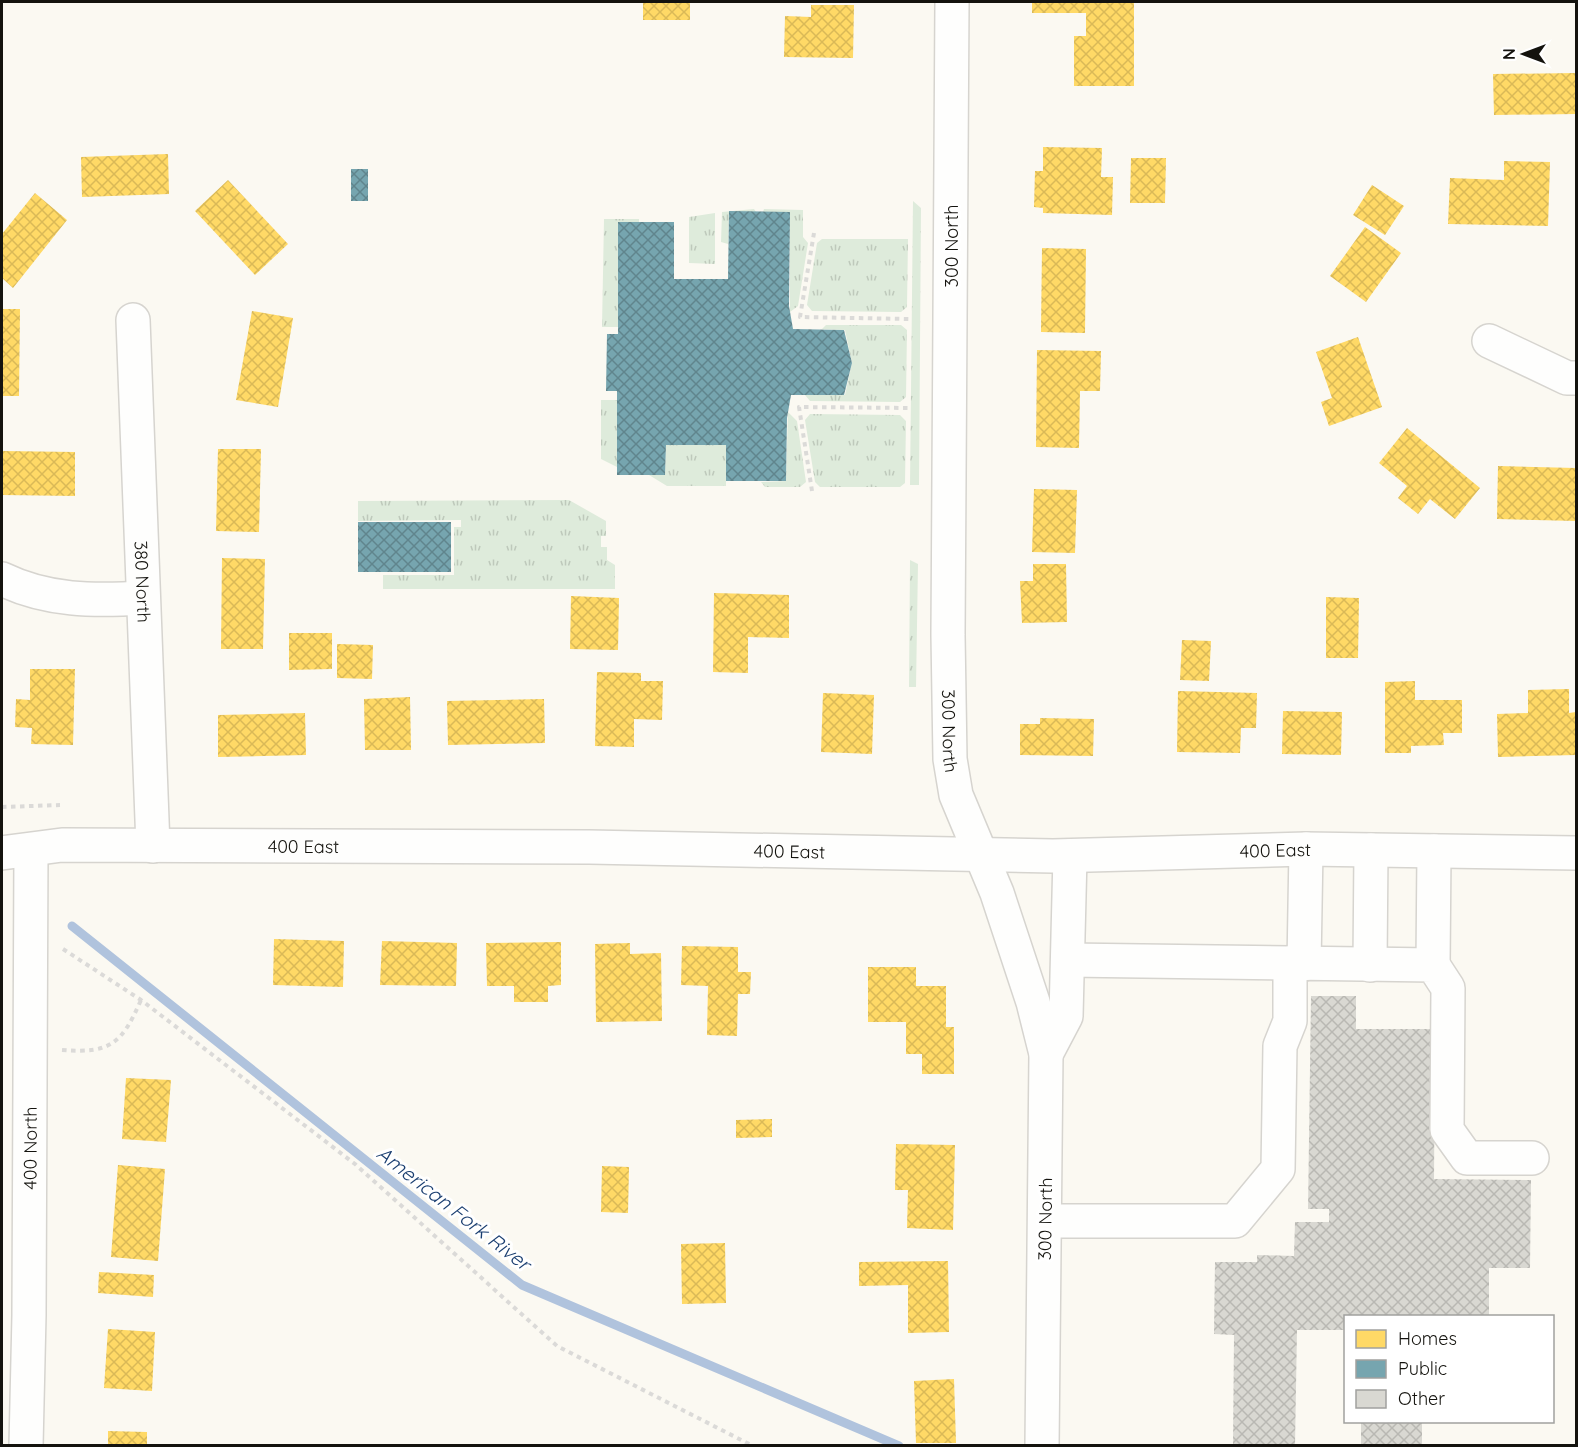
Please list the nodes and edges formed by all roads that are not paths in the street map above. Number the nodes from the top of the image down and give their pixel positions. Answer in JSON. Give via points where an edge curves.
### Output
{"nodes":[{"id":1,"x":952,"y":2,"type":"edge"},
{"id":2,"x":133,"y":320,"type":"dead end"},
{"id":3,"x":1489,"y":341,"type":"dead end"},
{"id":4,"x":1576,"y":378,"type":"edge"},
{"id":5,"x":2,"y":579,"type":"edge"},
{"id":6,"x":143,"y":598,"type":"junction"},
{"id":7,"x":153,"y":846,"type":"junction"},
{"id":8,"x":1306,"y":849,"type":"junction"},
{"id":9,"x":1371,"y":850,"type":"junction"},
{"id":10,"x":16,"y":851,"type":"edge"},
{"id":11,"x":1434,"y":851,"type":"junction"},
{"id":12,"x":1576,"y":853,"type":"edge"},
{"id":13,"x":982,"y":855,"type":"junction"},
{"id":14,"x":1070,"y":856,"type":"junction"},
{"id":15,"x":1068,"y":960,"type":"junction"},
{"id":16,"x":1297,"y":964,"type":"junction"},
{"id":17,"x":1370,"y":965,"type":"junction"},
{"id":18,"x":1433,"y":965,"type":"junction"},
{"id":19,"x":1046,"y":1054,"type":"junction"},
{"id":20,"x":1532,"y":1158,"type":"dead end"},
{"id":21,"x":1045,"y":1221,"type":"junction"},
{"id":22,"x":26,"y":1446,"type":"edge"},
{"id":23,"x":1042,"y":1446,"type":"edge"}],
"edges":[{"from":1,"to":13,"type":"street","name":"300 North","via":[[948,720],[956,795]]},
{"from":2,"to":6,"type":"street","name":"380 North"},
{"from":3,"to":4,"type":"street","via":[[1567,378]]},
{"from":5,"to":6,"type":"street","via":[[20,588],[61,598]]},
{"from":6,"to":7,"type":"street","name":"380 North"},
{"from":7,"to":10,"type":"street","name":"400 East","via":[[62,845]]},
{"from":7,"to":13,"type":"street","name":"400 East","via":[[589,847]]},
{"from":8,"to":9,"type":"street","name":"400 East"},
{"from":8,"to":14,"type":"street","name":"400 East"},
{"from":8,"to":16,"type":"street"},
{"from":9,"to":11,"type":"street","name":"400 East"},
{"from":9,"to":17,"type":"street"},
{"from":10,"to":22,"type":"street","name":"400 North","via":[[29,1315]]},
{"from":11,"to":12,"type":"street","name":"400 East"},
{"from":11,"to":18,"type":"street"},
{"from":13,"to":14,"type":"street","name":"400 East"},
{"from":13,"to":19,"type":"street","name":"300 North","via":[[1033,1002]]},
{"from":14,"to":15,"type":"street"},
{"from":15,"to":16,"type":"street"},
{"from":15,"to":19,"type":"street","via":[[1066,1016]]},
{"from":16,"to":17,"type":"street"},
{"from":16,"to":21,"type":"street","via":[[1290,1021],[1280,1046],[1278,1169],[1235,1221]]},
{"from":17,"to":18,"type":"street"},
{"from":18,"to":20,"type":"street","via":[[1448,988],[1447,1130],[1467,1158]]},
{"from":19,"to":21,"type":"street","name":"300 North"},
{"from":21,"to":23,"type":"street","name":"300 North"}]}
